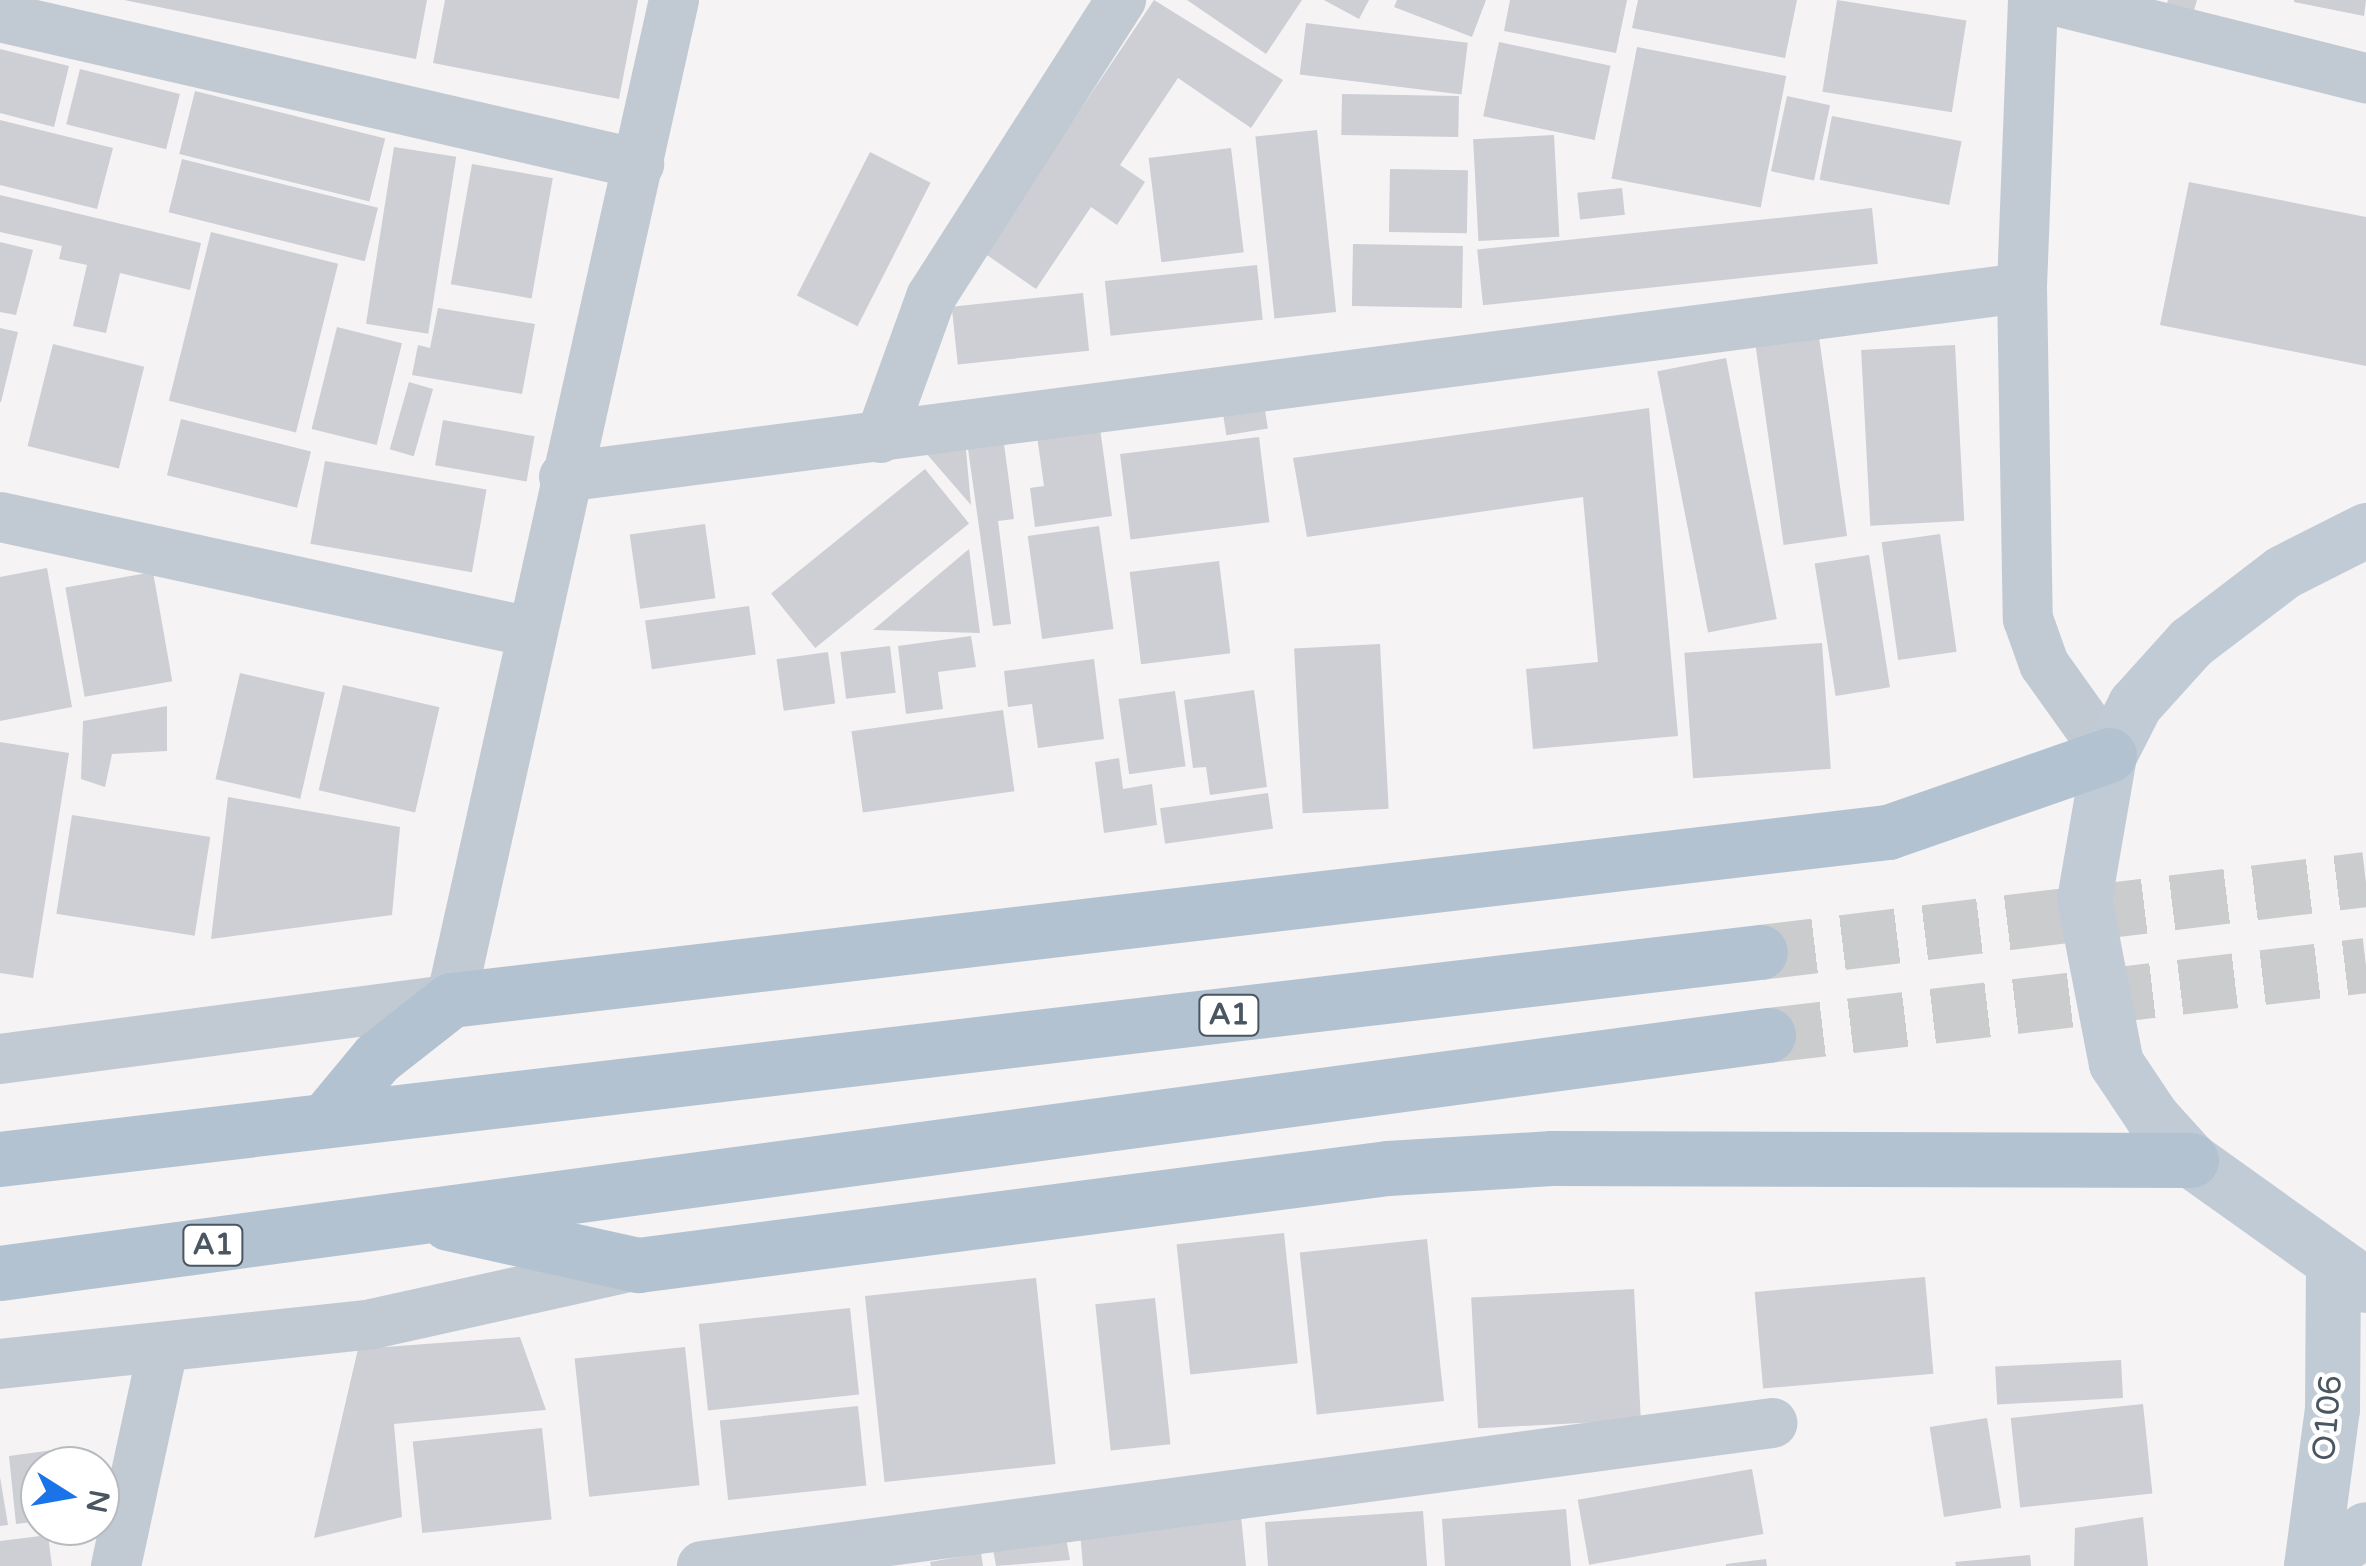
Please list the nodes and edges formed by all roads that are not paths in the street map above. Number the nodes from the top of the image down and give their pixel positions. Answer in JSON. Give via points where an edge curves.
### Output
{"nodes":[{"id":1,"x":674,"y":0,"type":"edge"},
{"id":2,"x":1122,"y":0,"type":"edge"},
{"id":3,"x":2034,"y":0,"type":"edge"},
{"id":4,"x":2052,"y":0,"type":"edge"},
{"id":5,"x":0,"y":17,"type":"edge"},
{"id":6,"x":2366,"y":78,"type":"edge"},
{"id":7,"x":639,"y":164,"type":"junction"},
{"id":8,"x":2022,"y":288,"type":"junction"},
{"id":9,"x":880,"y":438,"type":"junction"},
{"id":10,"x":564,"y":477,"type":"junction"},
{"id":11,"x":0,"y":517,"type":"edge"},
{"id":12,"x":2366,"y":530,"type":"edge"},
{"id":13,"x":530,"y":632,"type":"junction"},
{"id":14,"x":2109,"y":756,"type":"junction"},
{"id":15,"x":1760,"y":952,"type":"tunnel mouth"},
{"id":16,"x":450,"y":1000,"type":"junction"},
{"id":17,"x":1768,"y":1035,"type":"tunnel mouth"},
{"id":18,"x":0,"y":1058,"type":"edge"},
{"id":19,"x":328,"y":1117,"type":"junction"},
{"id":20,"x":0,"y":1159,"type":"edge"},
{"id":21,"x":2191,"y":1160,"type":"junction"},
{"id":22,"x":426,"y":1217,"type":"junction"},
{"id":23,"x":638,"y":1265,"type":"junction"},
{"id":24,"x":0,"y":1273,"type":"edge"},
{"id":25,"x":2350,"y":1277,"type":"edge"},
{"id":26,"x":163,"y":1348,"type":"junction"},
{"id":27,"x":0,"y":1364,"type":"edge"},
{"id":28,"x":1772,"y":1423,"type":"dead end"},
{"id":29,"x":2366,"y":1529,"type":"edge"},
{"id":30,"x":116,"y":1566,"type":"edge"},
{"id":31,"x":702,"y":1566,"type":"edge"},
{"id":32,"x":2311,"y":1566,"type":"edge"}],
"edges":[{"from":1,"to":7,"type":"street"},
{"from":2,"to":9,"type":"street","via":[[931,297]]},
{"from":3,"to":8,"type":"street"},
{"from":4,"to":6,"type":"street"},
{"from":5,"to":7,"type":"street"},
{"from":7,"to":10,"type":"street"},
{"from":8,"to":9,"type":"street"},
{"from":8,"to":14,"type":"street","via":[[2028,619],[2044,664]]},
{"from":9,"to":10,"type":"street"},
{"from":10,"to":13,"type":"street"},
{"from":11,"to":13,"type":"street"},
{"from":12,"to":14,"type":"main road","via":[[2283,572],[2191,642],[2134,704]]},
{"from":13,"to":16,"type":"street"},
{"from":14,"to":16,"type":"main road","via":[[1888,832]]},
{"from":14,"to":21,"type":"main road","via":[[2084,899],[2092,974],[2116,1063]]},
{"from":15,"to":19,"type":"main road","number":"A1"},
{"from":16,"to":18,"type":"street"},
{"from":16,"to":19,"type":"main road","via":[[377,1058]]},
{"from":17,"to":22,"type":"main road","number":"A1"},
{"from":19,"to":20,"type":"main road","number":"A1"},
{"from":21,"to":23,"type":"main road","via":[[1552,1158],[1388,1168]]},
{"from":21,"to":25,"type":"main road"},
{"from":22,"to":23,"type":"main road"},
{"from":22,"to":24,"type":"main road","number":"A1"},
{"from":23,"to":26,"type":"street","via":[[372,1324]]},
{"from":25,"to":32,"type":"main road","name":"O106"},
{"from":26,"to":27,"type":"street"},
{"from":26,"to":30,"type":"street"},
{"from":28,"to":31,"type":"street"},
{"from":29,"to":32,"type":"main road","name":"O106"}]}
